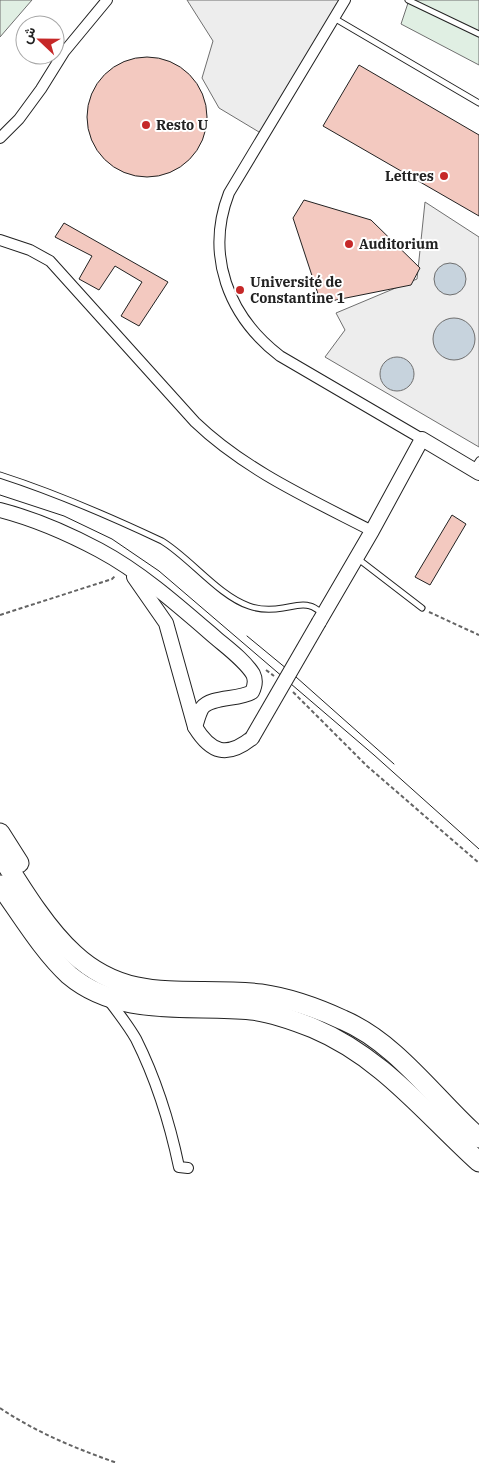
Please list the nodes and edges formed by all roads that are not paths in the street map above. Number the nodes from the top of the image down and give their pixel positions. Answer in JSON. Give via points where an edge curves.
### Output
{"nodes":[{"id":1,"x":107,"y":0,"type":"edge"},
{"id":2,"x":345,"y":0,"type":"edge"},
{"id":3,"x":408,"y":0,"type":"edge"},
{"id":4,"x":334,"y":18,"type":"junction"},
{"id":5,"x":479,"y":34,"type":"edge"},
{"id":6,"x":479,"y":103,"type":"edge"},
{"id":7,"x":0,"y":138,"type":"edge"},
{"id":8,"x":0,"y":240,"type":"edge"},
{"id":9,"x":422,"y":439,"type":"junction"},
{"id":10,"x":477,"y":467,"type":"edge"},
{"id":11,"x":0,"y":475,"type":"edge"},
{"id":12,"x":0,"y":510,"type":"edge"},
{"id":13,"x":372,"y":531,"type":"junction"},
{"id":14,"x":356,"y":557,"type":"junction"},
{"id":15,"x":128,"y":566,"type":"junction"},
{"id":16,"x":422,"y":608,"type":"road end"},
{"id":17,"x":321,"y":618,"type":"junction"},
{"id":18,"x":195,"y":727,"type":"junction"},
{"id":19,"x":0,"y":833,"type":"edge"},
{"id":20,"x":0,"y":854,"type":"edge"},
{"id":21,"x":0,"y":885,"type":"edge"},
{"id":22,"x":62,"y":941,"type":"junction"},
{"id":23,"x":105,"y":995,"type":"junction"},
{"id":24,"x":479,"y":1138,"type":"edge"},
{"id":25,"x":479,"y":1162,"type":"edge"},
{"id":26,"x":188,"y":1168,"type":"dead end"}],
"edges":[{"from":1,"to":7,"type":"street","via":[[64,52],[19,118]]},
{"from":2,"to":4,"type":"street"},
{"from":3,"to":5,"type":"lane"},
{"from":4,"to":6,"type":"lane"},
{"from":4,"to":9,"type":"street","via":[[230,193],[224,207],[220,234],[223,274],[238,311],[255,335],[269,347]]},
{"from":8,"to":13,"type":"street","via":[[50,261],[215,442],[243,462]]},
{"from":9,"to":10,"type":"street"},
{"from":9,"to":13,"type":"street"},
{"from":11,"to":17,"type":"lane","via":[[84,505],[162,541],[246,605],[261,609],[311,606]]},
{"from":12,"to":15,"type":"street","via":[[59,530]]},
{"from":13,"to":14,"type":"street"},
{"from":14,"to":16,"type":"lane"},
{"from":14,"to":17,"type":"street"},
{"from":15,"to":18,"type":"street","via":[[166,623]]},
{"from":15,"to":18,"type":"street","via":[[226,647],[254,676],[252,692],[207,703]]},
{"from":17,"to":18,"type":"street","bridge":true,"via":[[252,738],[232,750],[219,749],[203,740]]},
{"from":19,"to":22,"type":"highway","via":[[42,898]]},
{"from":20,"to":22,"type":"highway"},
{"from":21,"to":23,"type":"highway","via":[[39,940],[70,975]]},
{"from":22,"to":24,"type":"highway","via":[[78,958],[108,978],[140,989],[261,994],[287,999],[345,1020],[392,1052]]},
{"from":23,"to":25,"type":"highway","via":[[125,1003],[150,1006],[254,1010],[285,1017],[337,1038],[390,1076]]},
{"from":23,"to":26,"type":"street","via":[[135,1038],[157,1086],[179,1167]]}]}
